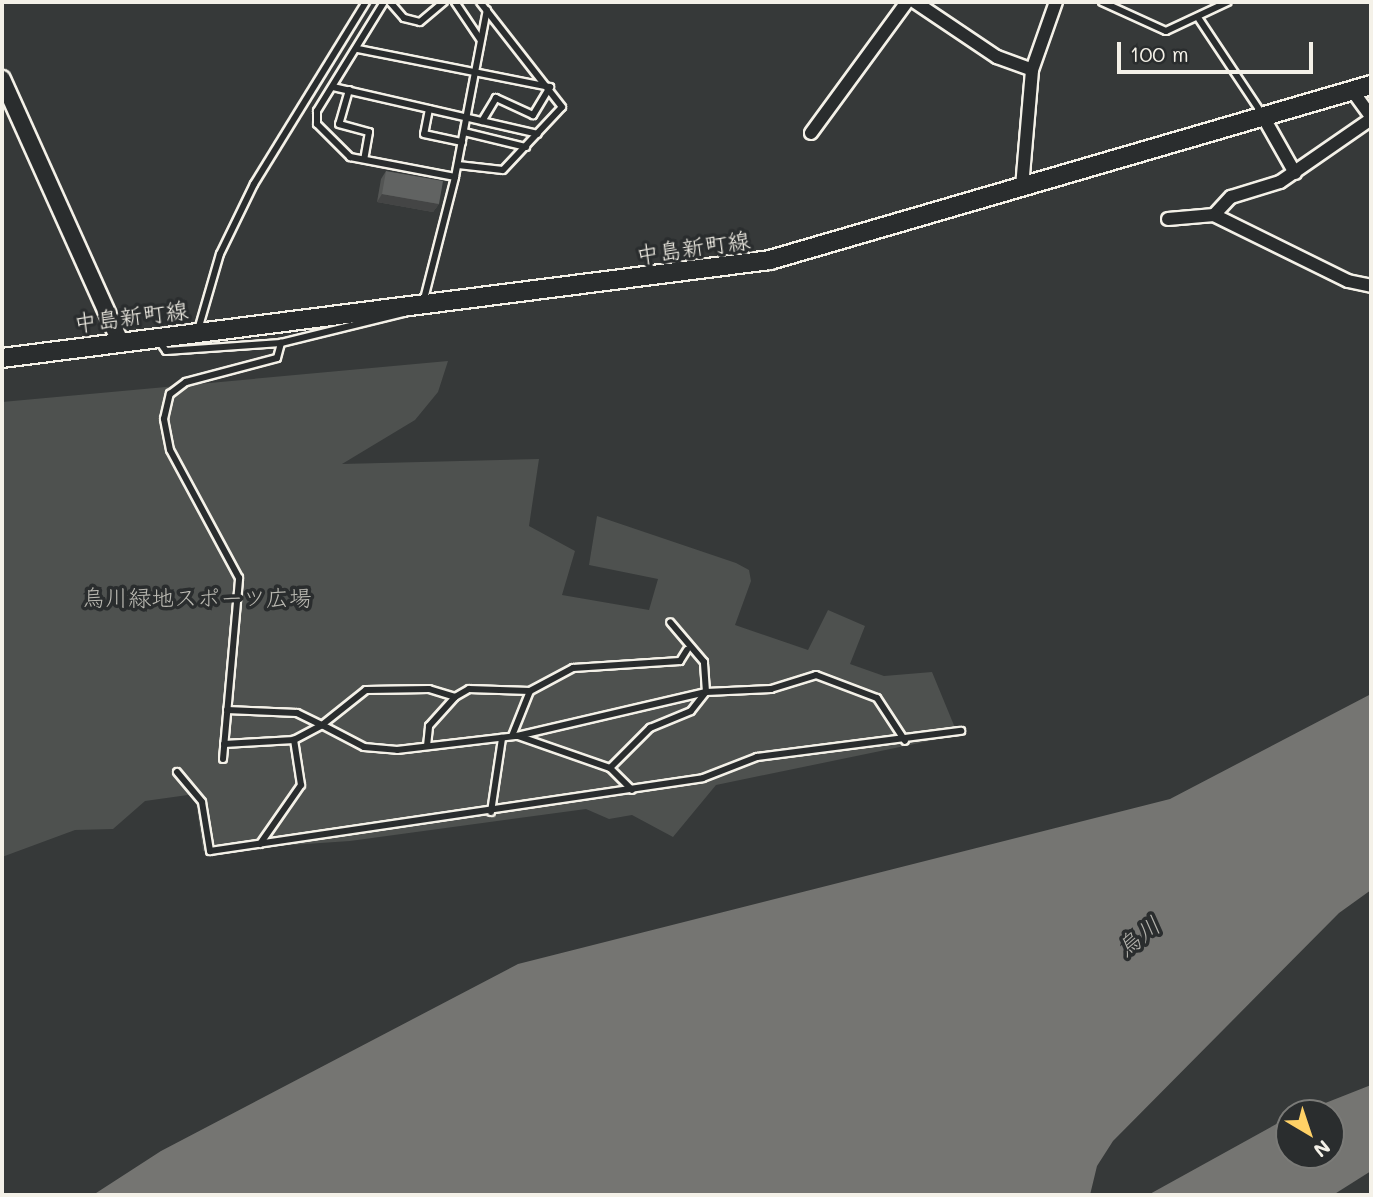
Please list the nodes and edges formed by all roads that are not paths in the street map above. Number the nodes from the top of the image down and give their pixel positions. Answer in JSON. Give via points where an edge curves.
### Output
{"nodes":[{"id":1,"x":366,"y":2,"type":"edge"},
{"id":2,"x":384,"y":2,"type":"edge"},
{"id":3,"x":390,"y":2,"type":"edge"},
{"id":4,"x":444,"y":2,"type":"edge"},
{"id":5,"x":455,"y":2,"type":"edge"},
{"id":6,"x":480,"y":2,"type":"edge"},
{"id":7,"x":907,"y":2,"type":"edge"},
{"id":8,"x":915,"y":2,"type":"edge"},
{"id":9,"x":1056,"y":2,"type":"edge"},
{"id":10,"x":1102,"y":2,"type":"edge"},
{"id":11,"x":1228,"y":2,"type":"edge"},
{"id":12,"x":487,"y":10,"type":"junction"},
{"id":13,"x":1199,"y":19,"type":"junction"},
{"id":14,"x":481,"y":41,"type":"junction"},
{"id":15,"x":358,"y":49,"type":"junction"},
{"id":16,"x":1032,"y":69,"type":"junction"},
{"id":17,"x":475,"y":73,"type":"junction"},
{"id":18,"x":2,"y":79,"type":"edge"},
{"id":19,"x":1371,"y":85,"type":"edge"},
{"id":20,"x":333,"y":87,"type":"junction"},
{"id":21,"x":550,"y":87,"type":"junction"},
{"id":22,"x":349,"y":90,"type":"junction"},
{"id":23,"x":1354,"y":93,"type":"junction"},
{"id":24,"x":429,"y":109,"type":"junction"},
{"id":25,"x":467,"y":117,"type":"junction"},
{"id":26,"x":1371,"y":118,"type":"edge"},
{"id":27,"x":1265,"y":120,"type":"junction"},
{"id":28,"x":482,"y":121,"type":"junction"},
{"id":29,"x":464,"y":132,"type":"junction"},
{"id":30,"x":811,"y":133,"type":"dead end"},
{"id":31,"x":538,"y":134,"type":"junction"},
{"id":32,"x":462,"y":142,"type":"junction"},
{"id":33,"x":526,"y":146,"type":"junction"},
{"id":34,"x":364,"y":159,"type":"junction"},
{"id":35,"x":458,"y":164,"type":"junction"},
{"id":36,"x":1295,"y":173,"type":"junction"},
{"id":37,"x":455,"y":177,"type":"junction"},
{"id":38,"x":1022,"y":187,"type":"junction"},
{"id":39,"x":1213,"y":215,"type":"junction"},
{"id":40,"x":1168,"y":219,"type":"dead end"},
{"id":41,"x":1371,"y":286,"type":"edge"},
{"id":42,"x":416,"y":309,"type":"junction"},
{"id":43,"x":198,"y":332,"type":"junction"},
{"id":44,"x":157,"y":337,"type":"junction"},
{"id":45,"x":120,"y":341,"type":"junction"},
{"id":46,"x":281,"y":343,"type":"junction"},
{"id":47,"x":2,"y":358,"type":"edge"},
{"id":48,"x":670,"y":622,"type":"dead end"},
{"id":49,"x":687,"y":650,"type":"junction"},
{"id":50,"x":530,"y":691,"type":"junction"},
{"id":51,"x":706,"y":692,"type":"junction"},
{"id":52,"x":454,"y":697,"type":"junction"},
{"id":53,"x":227,"y":710,"type":"junction"},
{"id":54,"x":322,"y":725,"type":"junction"},
{"id":55,"x":961,"y":731,"type":"dead end"},
{"id":56,"x":514,"y":736,"type":"junction"},
{"id":57,"x":502,"y":737,"type":"junction"},
{"id":58,"x":294,"y":740,"type":"junction"},
{"id":59,"x":905,"y":741,"type":"junction"},
{"id":60,"x":224,"y":744,"type":"junction"},
{"id":61,"x":427,"y":746,"type":"junction"},
{"id":62,"x":223,"y":759,"type":"dead end"},
{"id":63,"x":610,"y":768,"type":"junction"},
{"id":64,"x":177,"y":772,"type":"dead end"},
{"id":65,"x":632,"y":790,"type":"junction"},
{"id":66,"x":492,"y":812,"type":"junction"},
{"id":67,"x":260,"y":844,"type":"junction"}],
"edges":[{"from":1,"to":43,"type":"lane","via":[[254,184],[220,254]]},
{"from":2,"to":15,"type":"lane"},
{"from":3,"to":4,"type":"lane","via":[[404,18],[420,22]]},
{"from":5,"to":14,"type":"lane"},
{"from":6,"to":12,"type":"lane"},
{"from":7,"to":30,"type":"street"},
{"from":8,"to":16,"type":"street","via":[[997,57]]},
{"from":9,"to":16,"type":"street"},
{"from":10,"to":13,"type":"lane","via":[[1166,31]]},
{"from":11,"to":13,"type":"lane"},
{"from":12,"to":14,"type":"lane"},
{"from":12,"to":21,"type":"lane"},
{"from":13,"to":27,"type":"lane"},
{"from":14,"to":17,"type":"lane"},
{"from":15,"to":17,"type":"lane"},
{"from":15,"to":20,"type":"lane"},
{"from":16,"to":38,"type":"street"},
{"from":17,"to":21,"type":"lane"},
{"from":17,"to":25,"type":"lane"},
{"from":18,"to":45,"type":"street"},
{"from":19,"to":23,"type":"main road","name":"中島新町線"},
{"from":20,"to":22,"type":"lane"},
{"from":20,"to":34,"type":"lane","via":[[317,111],[317,124],[351,157]]},
{"from":21,"to":28,"type":"lane","via":[[533,115],[496,98]]},
{"from":21,"to":31,"type":"lane","via":[[562,107]]},
{"from":22,"to":24,"type":"lane"},
{"from":22,"to":34,"type":"lane","via":[[339,124],[369,132]]},
{"from":23,"to":26,"type":"street"},
{"from":23,"to":27,"type":"main road","name":"中島新町線"},
{"from":24,"to":25,"type":"lane"},
{"from":24,"to":32,"type":"lane","via":[[424,134]]},
{"from":25,"to":28,"type":"lane"},
{"from":25,"to":29,"type":"lane"},
{"from":26,"to":36,"type":"street"},
{"from":27,"to":36,"type":"street"},
{"from":27,"to":38,"type":"main road","name":"中島新町線"},
{"from":28,"to":31,"type":"lane"},
{"from":29,"to":32,"type":"lane"},
{"from":29,"to":33,"type":"lane"},
{"from":31,"to":33,"type":"lane"},
{"from":32,"to":35,"type":"lane"},
{"from":33,"to":35,"type":"lane","via":[[502,170]]},
{"from":34,"to":37,"type":"lane"},
{"from":35,"to":37,"type":"lane"},
{"from":36,"to":39,"type":"street","via":[[1231,197]]},
{"from":37,"to":42,"type":"lane"},
{"from":38,"to":42,"type":"main road","name":"中島新町線","via":[[770,260]]},
{"from":39,"to":40,"type":"street"},
{"from":39,"to":41,"type":"street","via":[[1348,281]]},
{"from":42,"to":43,"type":"main road","name":"中島新町線"},
{"from":42,"to":46,"type":"lane","via":[[390,321]]},
{"from":43,"to":44,"type":"main road","name":"中島新町線"},
{"from":44,"to":45,"type":"main road","name":"中島新町線"},
{"from":44,"to":46,"type":"lane","via":[[166,351]]},
{"from":45,"to":47,"type":"main road","name":"中島新町線"},
{"from":46,"to":53,"type":"lane","via":[[277,358],[176,388],[164,419],[181,475],[239,578]]},
{"from":48,"to":49,"type":"lane"},
{"from":49,"to":50,"type":"lane","via":[[680,661],[573,667]]},
{"from":49,"to":51,"type":"lane","via":[[704,662]]},
{"from":50,"to":52,"type":"lane","via":[[469,689]]},
{"from":50,"to":56,"type":"lane"},
{"from":51,"to":56,"type":"lane"},
{"from":51,"to":59,"type":"lane","via":[[771,689],[816,675],[877,698]]},
{"from":51,"to":63,"type":"lane","via":[[691,711],[650,728]]},
{"from":52,"to":54,"type":"lane","via":[[429,688],[366,690]]},
{"from":52,"to":61,"type":"lane","via":[[429,726]]},
{"from":53,"to":54,"type":"lane","via":[[298,713]]},
{"from":53,"to":60,"type":"lane"},
{"from":54,"to":58,"type":"lane"},
{"from":54,"to":61,"type":"lane","via":[[364,747]]},
{"from":55,"to":59,"type":"lane"},
{"from":56,"to":57,"type":"lane"},
{"from":56,"to":63,"type":"lane"},
{"from":57,"to":61,"type":"lane"},
{"from":57,"to":66,"type":"lane"},
{"from":58,"to":60,"type":"lane"},
{"from":58,"to":67,"type":"lane","via":[[301,785]]},
{"from":59,"to":65,"type":"lane","via":[[757,757],[703,778]]},
{"from":60,"to":62,"type":"lane"},
{"from":63,"to":65,"type":"lane"},
{"from":64,"to":67,"type":"lane","via":[[202,802],[210,851]]},
{"from":65,"to":66,"type":"lane"},
{"from":66,"to":67,"type":"lane"}]}
